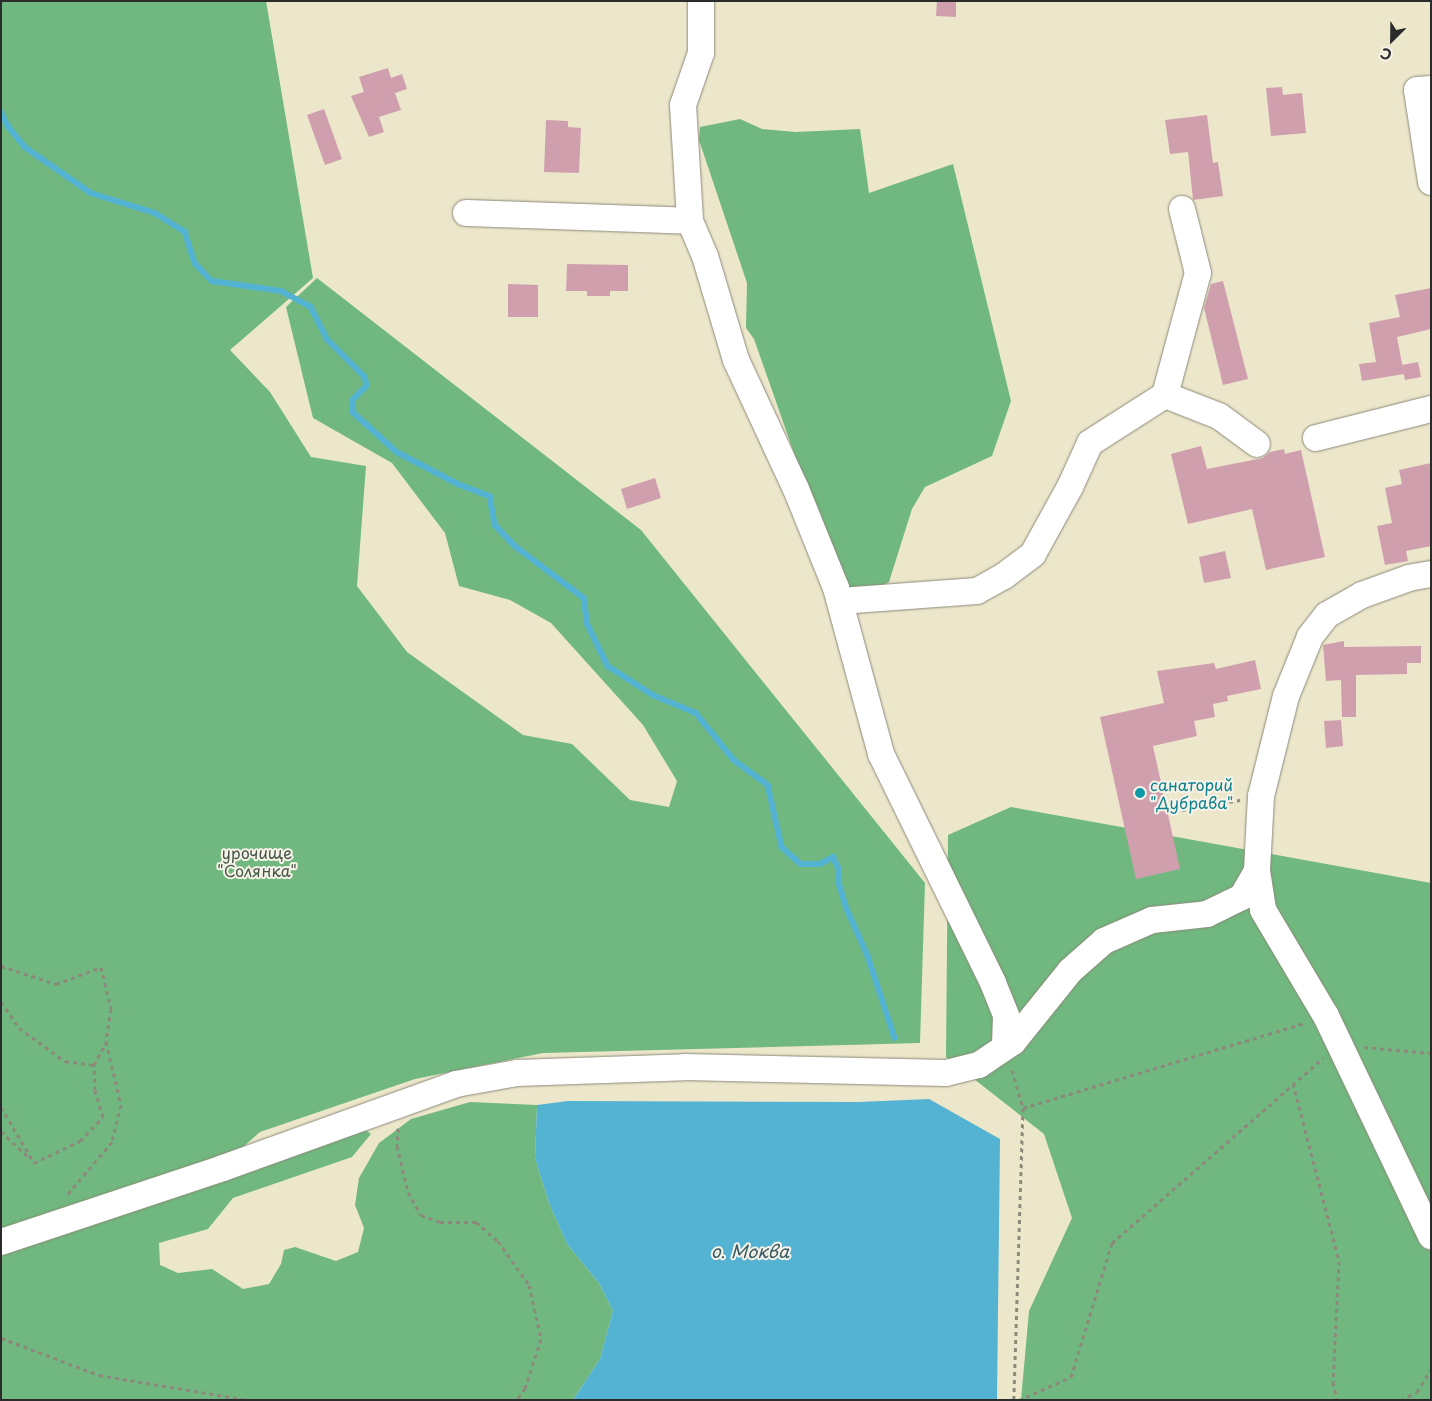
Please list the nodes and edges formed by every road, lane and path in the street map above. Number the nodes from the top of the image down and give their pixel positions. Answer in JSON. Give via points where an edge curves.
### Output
{"nodes":[{"id":1,"x":701,"y":1,"type":"edge"},
{"id":2,"x":1424,"y":89,"type":"edge"},
{"id":3,"x":1431,"y":182,"type":"edge"},
{"id":4,"x":1182,"y":209,"type":"dead end"},
{"id":5,"x":466,"y":213,"type":"dead end"},
{"id":6,"x":690,"y":221,"type":"junction"},
{"id":7,"x":1165,"y":395,"type":"junction"},
{"id":8,"x":1431,"y":409,"type":"edge"},
{"id":9,"x":1316,"y":438,"type":"dead end"},
{"id":10,"x":1257,"y":444,"type":"dead end"},
{"id":11,"x":1431,"y":574,"type":"edge"},
{"id":12,"x":838,"y":594,"type":"junction"},
{"id":13,"x":1260,"y":796,"type":"junction"},
{"id":14,"x":1182,"y":810,"type":"dead end"},
{"id":15,"x":1257,"y":870,"type":"junction"},
{"id":16,"x":1,"y":966,"type":"edge"},
{"id":17,"x":1,"y":1002,"type":"edge"},
{"id":18,"x":1326,"y":1016,"type":"junction"},
{"id":19,"x":106,"y":1042,"type":"junction"},
{"id":20,"x":1339,"y":1044,"type":"junction"},
{"id":21,"x":1005,"y":1047,"type":"junction"},
{"id":22,"x":1431,"y":1053,"type":"edge"},
{"id":23,"x":94,"y":1065,"type":"junction"},
{"id":24,"x":1293,"y":1083,"type":"junction"},
{"id":25,"x":400,"y":1106,"type":"junction"},
{"id":26,"x":1,"y":1108,"type":"edge"},
{"id":27,"x":1023,"y":1108,"type":"junction"},
{"id":28,"x":1,"y":1132,"type":"edge"},
{"id":29,"x":34,"y":1163,"type":"junction"},
{"id":30,"x":60,"y":1203,"type":"dead end"},
{"id":31,"x":1431,"y":1236,"type":"edge"},
{"id":32,"x":1,"y":1242,"type":"edge"},
{"id":33,"x":1,"y":1338,"type":"edge"},
{"id":34,"x":1431,"y":1370,"type":"edge"},
{"id":35,"x":248,"y":1400,"type":"edge"},
{"id":36,"x":517,"y":1400,"type":"edge"},
{"id":37,"x":1014,"y":1400,"type":"edge"},
{"id":38,"x":1019,"y":1400,"type":"edge"},
{"id":39,"x":1337,"y":1400,"type":"edge"},
{"id":40,"x":1401,"y":1400,"type":"edge"}],
"edges":[{"from":1,"to":6,"type":"street","via":[[701,53],[683,105]]},
{"from":2,"to":3,"type":"street"},
{"from":4,"to":7,"type":"street","via":[[1198,273]]},
{"from":5,"to":6,"type":"street"},
{"from":6,"to":12,"type":"street","via":[[705,256],[736,360],[796,489]]},
{"from":7,"to":10,"type":"street","via":[[1219,416]]},
{"from":7,"to":12,"type":"street","via":[[1090,443],[1033,554],[1004,576],[978,590]]},
{"from":8,"to":9,"type":"street"},
{"from":11,"to":13,"type":"street","via":[[1409,578],[1362,595],[1327,615],[1310,637],[1286,696]]},
{"from":12,"to":21,"type":"street","via":[[880,754],[993,983],[1006,1016]]},
{"from":13,"to":14,"type":"path"},
{"from":13,"to":15,"type":"street"},
{"from":15,"to":18,"type":"street","via":[[1263,910]]},
{"from":15,"to":21,"type":"street","via":[[1242,897],[1207,914],[1152,920],[1104,940],[1070,971],[1013,1042]]},
{"from":16,"to":19,"type":"path","via":[[56,984],[101,967],[111,1009]]},
{"from":17,"to":23,"type":"path","via":[[19,1028],[65,1061]]},
{"from":18,"to":20,"type":"street"},
{"from":18,"to":27,"type":"path"},
{"from":19,"to":23,"type":"path"},
{"from":19,"to":30,"type":"path","via":[[121,1105],[112,1142]]},
{"from":20,"to":22,"type":"path"},
{"from":20,"to":24,"type":"path"},
{"from":20,"to":31,"type":"street"},
{"from":21,"to":25,"type":"street","via":[[979,1065],[946,1074],[684,1067],[516,1073],[456,1084]]},
{"from":21,"to":27,"type":"path"},
{"from":23,"to":29,"type":"path","via":[[95,1090],[103,1117],[80,1141]]},
{"from":24,"to":38,"type":"path","via":[[1112,1243],[1071,1377]]},
{"from":24,"to":39,"type":"path","via":[[1339,1261],[1333,1382]]},
{"from":25,"to":32,"type":"street"},
{"from":25,"to":36,"type":"path","via":[[397,1146],[408,1192],[421,1215],[440,1222],[476,1222],[498,1241],[529,1285],[541,1338],[525,1388]]},
{"from":26,"to":29,"type":"path"},
{"from":27,"to":37,"type":"path"},
{"from":28,"to":29,"type":"path"},
{"from":33,"to":35,"type":"path","via":[[99,1375]]},
{"from":34,"to":40,"type":"path","via":[[1417,1392]]}]}
